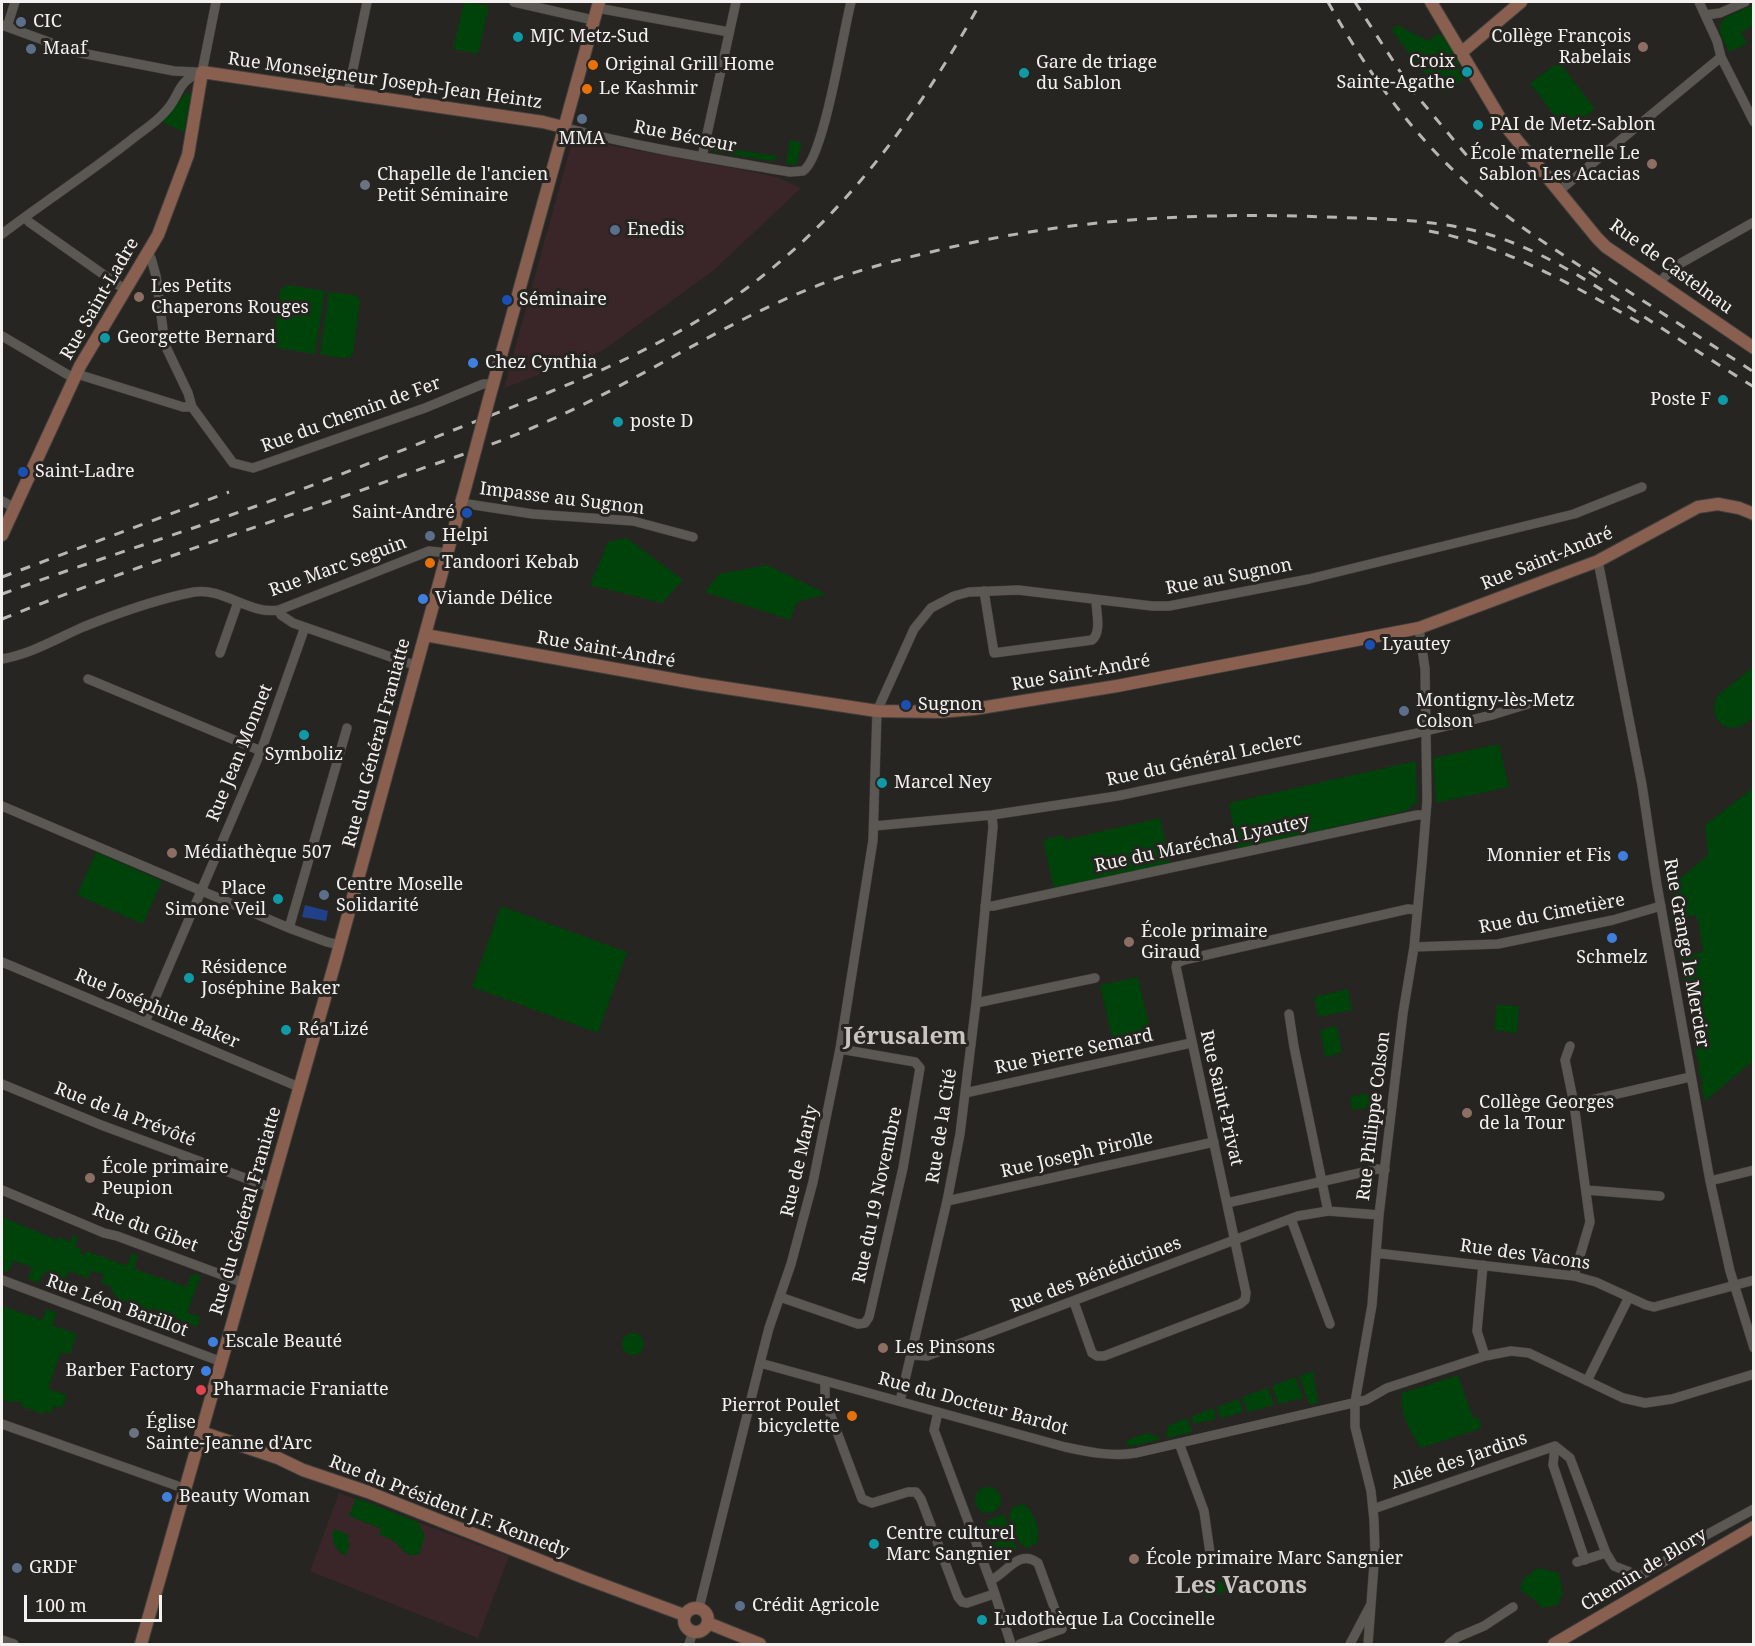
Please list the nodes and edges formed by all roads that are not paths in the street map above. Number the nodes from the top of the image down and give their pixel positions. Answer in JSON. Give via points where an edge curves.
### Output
{"nodes":[{"id":1,"x":15,"y":2,"type":"edge"},
{"id":2,"x":216,"y":2,"type":"edge"},
{"id":3,"x":367,"y":2,"type":"edge"},
{"id":4,"x":514,"y":2,"type":"edge"},
{"id":5,"x":736,"y":2,"type":"edge"},
{"id":6,"x":851,"y":2,"type":"edge"},
{"id":7,"x":1431,"y":2,"type":"edge"},
{"id":8,"x":1521,"y":2,"type":"edge"},
{"id":9,"x":1699,"y":2,"type":"edge"},
{"id":10,"x":1745,"y":2,"type":"edge"},
{"id":11,"x":598,"y":4,"type":"edge"},
{"id":12,"x":1705,"y":15,"type":"junction"},
{"id":13,"x":593,"y":20,"type":"junction"},
{"id":14,"x":4,"y":26,"type":"edge"},
{"id":15,"x":729,"y":32,"type":"junction"},
{"id":16,"x":1462,"y":52,"type":"junction"},
{"id":17,"x":1721,"y":57,"type":"junction"},
{"id":18,"x":202,"y":72,"type":"junction"},
{"id":19,"x":348,"y":93,"type":"junction"},
{"id":20,"x":1754,"y":122,"type":"edge"},
{"id":21,"x":563,"y":127,"type":"junction"},
{"id":22,"x":702,"y":157,"type":"junction"},
{"id":23,"x":1559,"y":191,"type":"junction"},
{"id":24,"x":25,"y":217,"type":"junction"},
{"id":25,"x":1754,"y":222,"type":"edge"},
{"id":26,"x":2,"y":234,"type":"edge"},
{"id":27,"x":147,"y":256,"type":"junction"},
{"id":28,"x":1659,"y":283,"type":"junction"},
{"id":29,"x":124,"y":289,"type":"junction"},
{"id":30,"x":2,"y":336,"type":"edge"},
{"id":31,"x":1754,"y":348,"type":"edge"},
{"id":32,"x":76,"y":377,"type":"junction"},
{"id":33,"x":493,"y":384,"type":"junction"},
{"id":34,"x":192,"y":407,"type":"junction"},
{"id":35,"x":1642,"y":487,"type":"dead end"},
{"id":36,"x":2,"y":501,"type":"edge"},
{"id":37,"x":461,"y":503,"type":"junction"},
{"id":38,"x":13,"y":507,"type":"junction"},
{"id":39,"x":1754,"y":514,"type":"edge"},
{"id":40,"x":2,"y":535,"type":"edge"},
{"id":41,"x":693,"y":537,"type":"dead end"},
{"id":42,"x":448,"y":553,"type":"junction"},
{"id":43,"x":1598,"y":561,"type":"junction"},
{"id":44,"x":984,"y":591,"type":"junction"},
{"id":45,"x":1096,"y":600,"type":"junction"},
{"id":46,"x":238,"y":602,"type":"junction"},
{"id":47,"x":279,"y":610,"type":"junction"},
{"id":48,"x":305,"y":627,"type":"junction"},
{"id":49,"x":1419,"y":628,"type":"junction"},
{"id":50,"x":425,"y":635,"type":"junction"},
{"id":51,"x":220,"y":653,"type":"dead end"},
{"id":52,"x":2,"y":659,"type":"edge"},
{"id":53,"x":417,"y":666,"type":"junction"},
{"id":54,"x":88,"y":679,"type":"dead end"},
{"id":55,"x":1536,"y":699,"type":"dead end"},
{"id":56,"x":877,"y":711,"type":"junction"},
{"id":57,"x":347,"y":728,"type":"dead end"},
{"id":58,"x":1425,"y":730,"type":"junction"},
{"id":59,"x":261,"y":751,"type":"junction"},
{"id":60,"x":2,"y":806,"type":"edge"},
{"id":61,"x":1426,"y":814,"type":"junction"},
{"id":62,"x":992,"y":815,"type":"junction"},
{"id":63,"x":874,"y":826,"type":"junction"},
{"id":64,"x":201,"y":890,"type":"junction"},
{"id":65,"x":985,"y":906,"type":"junction"},
{"id":66,"x":1661,"y":906,"type":"junction"},
{"id":67,"x":1417,"y":910,"type":"junction"},
{"id":68,"x":289,"y":928,"type":"junction"},
{"id":69,"x":340,"y":945,"type":"junction"},
{"id":70,"x":1414,"y":947,"type":"junction"},
{"id":71,"x":2,"y":962,"type":"edge"},
{"id":72,"x":1095,"y":978,"type":"dead end"},
{"id":73,"x":976,"y":1003,"type":"junction"},
{"id":74,"x":1289,"y":1014,"type":"dead end"},
{"id":75,"x":145,"y":1022,"type":"junction"},
{"id":76,"x":1191,"y":1043,"type":"junction"},
{"id":77,"x":1570,"y":1046,"type":"dead end"},
{"id":78,"x":840,"y":1049,"type":"junction"},
{"id":79,"x":1690,"y":1077,"type":"junction"},
{"id":80,"x":2,"y":1084,"type":"edge"},
{"id":81,"x":299,"y":1088,"type":"junction"},
{"id":82,"x":965,"y":1094,"type":"junction"},
{"id":83,"x":1574,"y":1104,"type":"junction"},
{"id":84,"x":1214,"y":1142,"type":"junction"},
{"id":85,"x":1384,"y":1170,"type":"junction"},
{"id":86,"x":1754,"y":1170,"type":"edge"},
{"id":87,"x":1323,"y":1181,"type":"junction"},
{"id":88,"x":1710,"y":1181,"type":"junction"},
{"id":89,"x":272,"y":1188,"type":"junction"},
{"id":90,"x":2,"y":1190,"type":"edge"},
{"id":91,"x":1586,"y":1190,"type":"junction"},
{"id":92,"x":1660,"y":1196,"type":"dead end"},
{"id":93,"x":947,"y":1201,"type":"junction"},
{"id":94,"x":1227,"y":1203,"type":"junction"},
{"id":95,"x":1328,"y":1211,"type":"junction"},
{"id":96,"x":1378,"y":1215,"type":"junction"},
{"id":97,"x":1291,"y":1219,"type":"junction"},
{"id":98,"x":1235,"y":1239,"type":"junction"},
{"id":99,"x":1376,"y":1253,"type":"junction"},
{"id":100,"x":1483,"y":1265,"type":"junction"},
{"id":101,"x":1575,"y":1276,"type":"junction"},
{"id":102,"x":2,"y":1280,"type":"edge"},
{"id":103,"x":1754,"y":1280,"type":"edge"},
{"id":104,"x":244,"y":1283,"type":"junction"},
{"id":105,"x":1734,"y":1286,"type":"junction"},
{"id":106,"x":1629,"y":1297,"type":"junction"},
{"id":107,"x":780,"y":1298,"type":"junction"},
{"id":108,"x":1074,"y":1302,"type":"junction"},
{"id":109,"x":1330,"y":1324,"type":"dead end"},
{"id":110,"x":1754,"y":1348,"type":"edge"},
{"id":111,"x":911,"y":1355,"type":"junction"},
{"id":112,"x":1485,"y":1356,"type":"junction"},
{"id":113,"x":222,"y":1362,"type":"junction"},
{"id":114,"x":760,"y":1363,"type":"junction"},
{"id":115,"x":1754,"y":1374,"type":"edge"},
{"id":116,"x":1587,"y":1380,"type":"junction"},
{"id":117,"x":825,"y":1381,"type":"junction"},
{"id":118,"x":900,"y":1401,"type":"junction"},
{"id":119,"x":1355,"y":1402,"type":"junction"},
{"id":120,"x":938,"y":1412,"type":"junction"},
{"id":121,"x":2,"y":1424,"type":"edge"},
{"id":122,"x":201,"y":1432,"type":"junction"},
{"id":123,"x":1179,"y":1443,"type":"junction"},
{"id":124,"x":1555,"y":1446,"type":"junction"},
{"id":125,"x":186,"y":1489,"type":"junction"},
{"id":126,"x":1373,"y":1509,"type":"junction"},
{"id":127,"x":1754,"y":1509,"type":"edge"},
{"id":128,"x":1754,"y":1527,"type":"edge"},
{"id":129,"x":1210,"y":1553,"type":"dead end"},
{"id":130,"x":1606,"y":1553,"type":"junction"},
{"id":131,"x":990,"y":1580,"type":"junction"},
{"id":132,"x":994,"y":1594,"type":"junction"},
{"id":133,"x":1370,"y":1606,"type":"junction"},
{"id":134,"x":1513,"y":1607,"type":"dead end"},
{"id":135,"x":699,"y":1608,"type":"junction"},
{"id":136,"x":684,"y":1615,"type":"junction"},
{"id":137,"x":708,"y":1623,"type":"junction"},
{"id":138,"x":693,"y":1632,"type":"junction"},
{"id":139,"x":2,"y":1640,"type":"edge"},
{"id":140,"x":14,"y":1644,"type":"edge"},
{"id":141,"x":141,"y":1644,"type":"edge"},
{"id":142,"x":689,"y":1644,"type":"edge"},
{"id":143,"x":760,"y":1644,"type":"edge"},
{"id":144,"x":1011,"y":1644,"type":"edge"},
{"id":145,"x":1020,"y":1644,"type":"edge"},
{"id":146,"x":1350,"y":1644,"type":"edge"},
{"id":147,"x":1368,"y":1644,"type":"edge"},
{"id":148,"x":1449,"y":1644,"type":"edge"},
{"id":149,"x":1554,"y":1644,"type":"edge"}],
"edges":[{"from":1,"to":14,"type":"street"},
{"from":2,"to":18,"type":"street"},
{"from":3,"to":19,"type":"street"},
{"from":4,"to":13,"type":"street"},
{"from":5,"to":15,"type":"street"},
{"from":6,"to":22,"type":"street","name":"Rue Bécœur","via":[[812,163],[803,171],[790,172]]},
{"from":7,"to":16,"type":"street","name":"Rue de Castelnau"},
{"from":8,"to":16,"type":"street"},
{"from":9,"to":12,"type":"street"},
{"from":10,"to":12,"type":"street"},
{"from":11,"to":13,"type":"street","name":"Rue du Général Franiatte"},
{"from":11,"to":15,"type":"street"},
{"from":12,"to":17,"type":"street"},
{"from":13,"to":21,"type":"street","name":"Rue du Général Franiatte"},
{"from":14,"to":18,"type":"street","via":[[76,52],[174,71]]},
{"from":15,"to":22,"type":"street"},
{"from":16,"to":23,"type":"street","name":"Rue de Castelnau","via":[[1503,123]]},
{"from":17,"to":20,"type":"street"},
{"from":17,"to":23,"type":"street"},
{"from":18,"to":19,"type":"street","name":"Rue Monseigneur Joseph-Jean Heintz"},
{"from":18,"to":24,"type":"street","via":[[182,82],[177,98],[164,114]]},
{"from":18,"to":27,"type":"street","name":"Rue Saint-Ladre","via":[[188,155]]},
{"from":19,"to":21,"type":"street","name":"Rue Monseigneur Joseph-Jean Heintz"},
{"from":21,"to":22,"type":"street","name":"Rue Bécœur"},
{"from":21,"to":33,"type":"street","name":"Rue du Général Franiatte"},
{"from":23,"to":28,"type":"street","name":"Rue de Castelnau","via":[[1606,247]]},
{"from":24,"to":26,"type":"street"},
{"from":24,"to":29,"type":"street"},
{"from":25,"to":28,"type":"street","via":[[1674,267]]},
{"from":27,"to":29,"type":"street","name":"Rue Saint-Ladre"},
{"from":27,"to":34,"type":"street","name":"Rue du Chemin de Fer","via":[[151,258],[159,293],[165,345]]},
{"from":28,"to":31,"type":"street","name":"Rue de Castelnau"},
{"from":29,"to":32,"type":"street","name":"Rue Saint-Ladre"},
{"from":30,"to":32,"type":"street"},
{"from":32,"to":34,"type":"street"},
{"from":32,"to":38,"type":"street","name":"Rue Saint-Ladre"},
{"from":33,"to":34,"type":"street","name":"Rue du Chemin de Fer","via":[[483,384],[253,468],[233,464]]},
{"from":33,"to":37,"type":"street","name":"Rue du Général Franiatte","bridge":true},
{"from":35,"to":45,"type":"street","name":"Rue au Sugnon","via":[[1574,514],[1291,582],[1160,607]]},
{"from":36,"to":38,"type":"street"},
{"from":37,"to":41,"type":"street","name":"Impasse au Sugnon","via":[[533,514],[633,521]]},
{"from":37,"to":42,"type":"street","name":"Rue du Général Franiatte"},
{"from":38,"to":40,"type":"street","name":"Rue Saint-Ladre"},
{"from":39,"to":43,"type":"street","name":"Rue Saint-André","via":[[1718,504],[1705,505]]},
{"from":42,"to":47,"type":"street","name":"Rue Marc Seguin","via":[[429,551]]},
{"from":42,"to":50,"type":"street","name":"Rue du Général Franiatte"},
{"from":43,"to":49,"type":"street","name":"Rue Saint-André"},
{"from":43,"to":66,"type":"street","name":"Rue Grange le Mercier","via":[[1642,785]]},
{"from":44,"to":45,"type":"street","name":"Rue au Sugnon","via":[[1018,590]]},
{"from":44,"to":45,"type":"street","via":[[994,654],[1092,640],[1098,632]]},
{"from":44,"to":56,"type":"street","name":"Rue au Sugnon","via":[[939,602],[921,619]]},
{"from":46,"to":47,"type":"street","name":"Rue Marc Seguin","via":[[261,610]]},
{"from":46,"to":51,"type":"street"},
{"from":46,"to":52,"type":"street","name":"Rue Marc Seguin","via":[[206,592],[173,597]]},
{"from":47,"to":48,"type":"street","via":[[285,619]]},
{"from":48,"to":53,"type":"street"},
{"from":48,"to":59,"type":"street","name":"Rue Jean Monnet"},
{"from":49,"to":56,"type":"street","name":"Rue Saint-André","via":[[980,708]]},
{"from":49,"to":58,"type":"street","name":"Rue Philippe Colson","via":[[1425,669]]},
{"from":50,"to":53,"type":"street","name":"Rue du Général Franiatte"},
{"from":50,"to":56,"type":"street","name":"Rue Saint-André"},
{"from":53,"to":69,"type":"street","name":"Rue du Général Franiatte"},
{"from":54,"to":59,"type":"street"},
{"from":55,"to":58,"type":"street","name":"Rue du Général Leclerc","via":[[1492,715]]},
{"from":56,"to":63,"type":"street","name":"Rue de Marly"},
{"from":57,"to":68,"type":"street"},
{"from":58,"to":61,"type":"street","name":"Rue Philippe Colson"},
{"from":58,"to":62,"type":"street","name":"Rue du Général Leclerc","via":[[1117,796]]},
{"from":59,"to":64,"type":"street","name":"Rue Jean Monnet"},
{"from":60,"to":64,"type":"street"},
{"from":61,"to":65,"type":"street","name":"Rue du Maréchal Lyautey"},
{"from":61,"to":67,"type":"street","name":"Rue Philippe Colson"},
{"from":62,"to":63,"type":"street","name":"Rue du Général Leclerc"},
{"from":62,"to":65,"type":"street","name":"Rue de la Cité"},
{"from":63,"to":78,"type":"street","name":"Rue de Marly"},
{"from":64,"to":68,"type":"street"},
{"from":64,"to":75,"type":"street","name":"Rue Jean Monnet"},
{"from":65,"to":73,"type":"street","name":"Rue de la Cité"},
{"from":66,"to":70,"type":"street","name":"Rue du Cimetière","via":[[1498,944]]},
{"from":66,"to":79,"type":"street","name":"Rue Grange le Mercier"},
{"from":67,"to":70,"type":"street","name":"Rue Philippe Colson"},
{"from":67,"to":76,"type":"street","name":"Rue Saint-Privat","via":[[1177,963]]},
{"from":68,"to":69,"type":"street"},
{"from":69,"to":81,"type":"street","name":"Rue du Général Franiatte"},
{"from":70,"to":85,"type":"street","name":"Rue Philippe Colson"},
{"from":71,"to":75,"type":"street","name":"Rue Joséphine Baker"},
{"from":72,"to":73,"type":"street"},
{"from":73,"to":82,"type":"street","name":"Rue de la Cité"},
{"from":74,"to":87,"type":"street"},
{"from":75,"to":81,"type":"street","name":"Rue Joséphine Baker"},
{"from":76,"to":82,"type":"street","name":"Rue Pierre Semard"},
{"from":76,"to":84,"type":"street","name":"Rue Saint-Privat"},
{"from":77,"to":83,"type":"street","via":[[1565,1060]]},
{"from":78,"to":107,"type":"street","name":"Rue de Marly","via":[[813,1182]]},
{"from":78,"to":107,"type":"street","name":"Rue du 19 Novembre","via":[[915,1062],[920,1068],[903,1168],[869,1317],[858,1324]]},
{"from":79,"to":83,"type":"street"},
{"from":79,"to":88,"type":"street","name":"Rue Grange le Mercier"},
{"from":80,"to":89,"type":"street","name":"Rue de la Prévôté"},
{"from":81,"to":89,"type":"street","name":"Rue du Général Franiatte"},
{"from":82,"to":93,"type":"street","name":"Rue de la Cité"},
{"from":83,"to":91,"type":"street"},
{"from":84,"to":93,"type":"street","name":"Rue Joseph Pirolle"},
{"from":84,"to":94,"type":"street","name":"Rue Saint-Privat"},
{"from":85,"to":87,"type":"street"},
{"from":85,"to":96,"type":"street","name":"Rue Philippe Colson"},
{"from":86,"to":88,"type":"street"},
{"from":87,"to":94,"type":"street"},
{"from":87,"to":95,"type":"street"},
{"from":88,"to":105,"type":"street","name":"Rue Grange le Mercier"},
{"from":89,"to":104,"type":"street","name":"Rue du Général Franiatte"},
{"from":90,"to":104,"type":"street","name":"Rue du Gibet","via":[[104,1233]]},
{"from":91,"to":92,"type":"street"},
{"from":91,"to":101,"type":"street","via":[[1590,1222]]},
{"from":93,"to":111,"type":"street","name":"Rue de la Cité"},
{"from":94,"to":98,"type":"street","name":"Rue Saint-Privat"},
{"from":95,"to":96,"type":"street","name":"Rue des Bénédictines"},
{"from":95,"to":97,"type":"street","name":"Rue des Bénédictines"},
{"from":96,"to":99,"type":"street","name":"Rue Philippe Colson"},
{"from":97,"to":98,"type":"street","name":"Rue des Bénédictines"},
{"from":97,"to":109,"type":"street"},
{"from":98,"to":108,"type":"street","name":"Rue des Bénédictines"},
{"from":98,"to":108,"type":"street","name":"Rue Saint-Privat","via":[[1246,1293],[1240,1304],[1097,1356],[1092,1353]]},
{"from":99,"to":100,"type":"street","name":"Rue des Vacons"},
{"from":99,"to":119,"type":"street","name":"Rue Philippe Colson"},
{"from":100,"to":101,"type":"street","name":"Rue des Vacons"},
{"from":100,"to":112,"type":"street","via":[[1478,1331]]},
{"from":101,"to":106,"type":"street","name":"Rue des Vacons"},
{"from":102,"to":113,"type":"street","name":"Rue Léon Barillot"},
{"from":103,"to":105,"type":"street","name":"Rue des Vacons"},
{"from":104,"to":113,"type":"street","name":"Rue du Général Franiatte"},
{"from":105,"to":106,"type":"street","name":"Rue des Vacons","via":[[1654,1307]]},
{"from":105,"to":110,"type":"street","name":"Rue Grange le Mercier"},
{"from":106,"to":116,"type":"street"},
{"from":107,"to":114,"type":"street","name":"Rue de Marly"},
{"from":108,"to":111,"type":"street","name":"Rue des Bénédictines","via":[[927,1356]]},
{"from":111,"to":118,"type":"street","name":"Rue de la Cité"},
{"from":112,"to":116,"type":"street","name":"Rue du Docteur Bardot","via":[[1511,1351],[1529,1353]]},
{"from":112,"to":119,"type":"street","name":"Rue du Docteur Bardot"},
{"from":113,"to":122,"type":"street","name":"Rue du Général Franiatte"},
{"from":114,"to":117,"type":"street","name":"Rue du Docteur Bardot"},
{"from":114,"to":135,"type":"street","name":"Rue de Marly"},
{"from":115,"to":116,"type":"street","name":"Rue du Docteur Bardot","via":[[1672,1399],[1645,1403],[1623,1398]]},
{"from":117,"to":118,"type":"street","name":"Rue du Docteur Bardot"},
{"from":117,"to":132,"type":"street","via":[[825,1400],[862,1499],[872,1503],[916,1492],[962,1602]]},
{"from":118,"to":120,"type":"street","name":"Rue du Docteur Bardot"},
{"from":119,"to":123,"type":"street","name":"Rue du Docteur Bardot"},
{"from":119,"to":126,"type":"street","name":"Rue Philippe Colson","via":[[1355,1427]]},
{"from":120,"to":123,"type":"street","name":"Rue du Docteur Bardot","via":[[1101,1454],[1130,1454]]},
{"from":120,"to":131,"type":"street","via":[[933,1430]]},
{"from":121,"to":125,"type":"street"},
{"from":122,"to":125,"type":"street","name":"Rue du Général Franiatte"},
{"from":122,"to":136,"type":"street","name":"Rue du Président J.F. Kennedy","via":[[368,1492]]},
{"from":123,"to":129,"type":"street","via":[[1204,1511]]},
{"from":124,"to":126,"type":"street","name":"Allée des Jardins"},
{"from":124,"to":130,"type":"street","name":"Allée des Jardins","via":[[1570,1458]]},
{"from":124,"to":130,"type":"street","name":"Allée des Jardins","via":[[1553,1465],[1581,1561]]},
{"from":125,"to":141,"type":"street","name":"Rue du Général Franiatte"},
{"from":126,"to":133,"type":"street","name":"Rue Philippe Colson","via":[[1375,1551]]},
{"from":127,"to":130,"type":"street","name":"Allée des Jardins","via":[[1640,1576],[1614,1566]]},
{"from":128,"to":149,"type":"street","name":"Chemin de Blory"},
{"from":131,"to":132,"type":"street"},
{"from":131,"to":145,"type":"street","via":[[1023,1558],[1038,1563],[1062,1629]]},
{"from":132,"to":144,"type":"street"},
{"from":133,"to":146,"type":"street","name":"Rue Philippe Colson"},
{"from":133,"to":147,"type":"street","name":"Rue Philippe Colson"},
{"from":134,"to":148,"type":"street"},
{"from":135,"to":136,"type":"street"},
{"from":135,"to":137,"type":"street","via":[[707,1614]]},
{"from":136,"to":138,"type":"street","via":[[685,1626]]},
{"from":137,"to":138,"type":"street","via":[[702,1631]]},
{"from":137,"to":143,"type":"street"},
{"from":138,"to":142,"type":"street"},
{"from":139,"to":140,"type":"street"}]}
